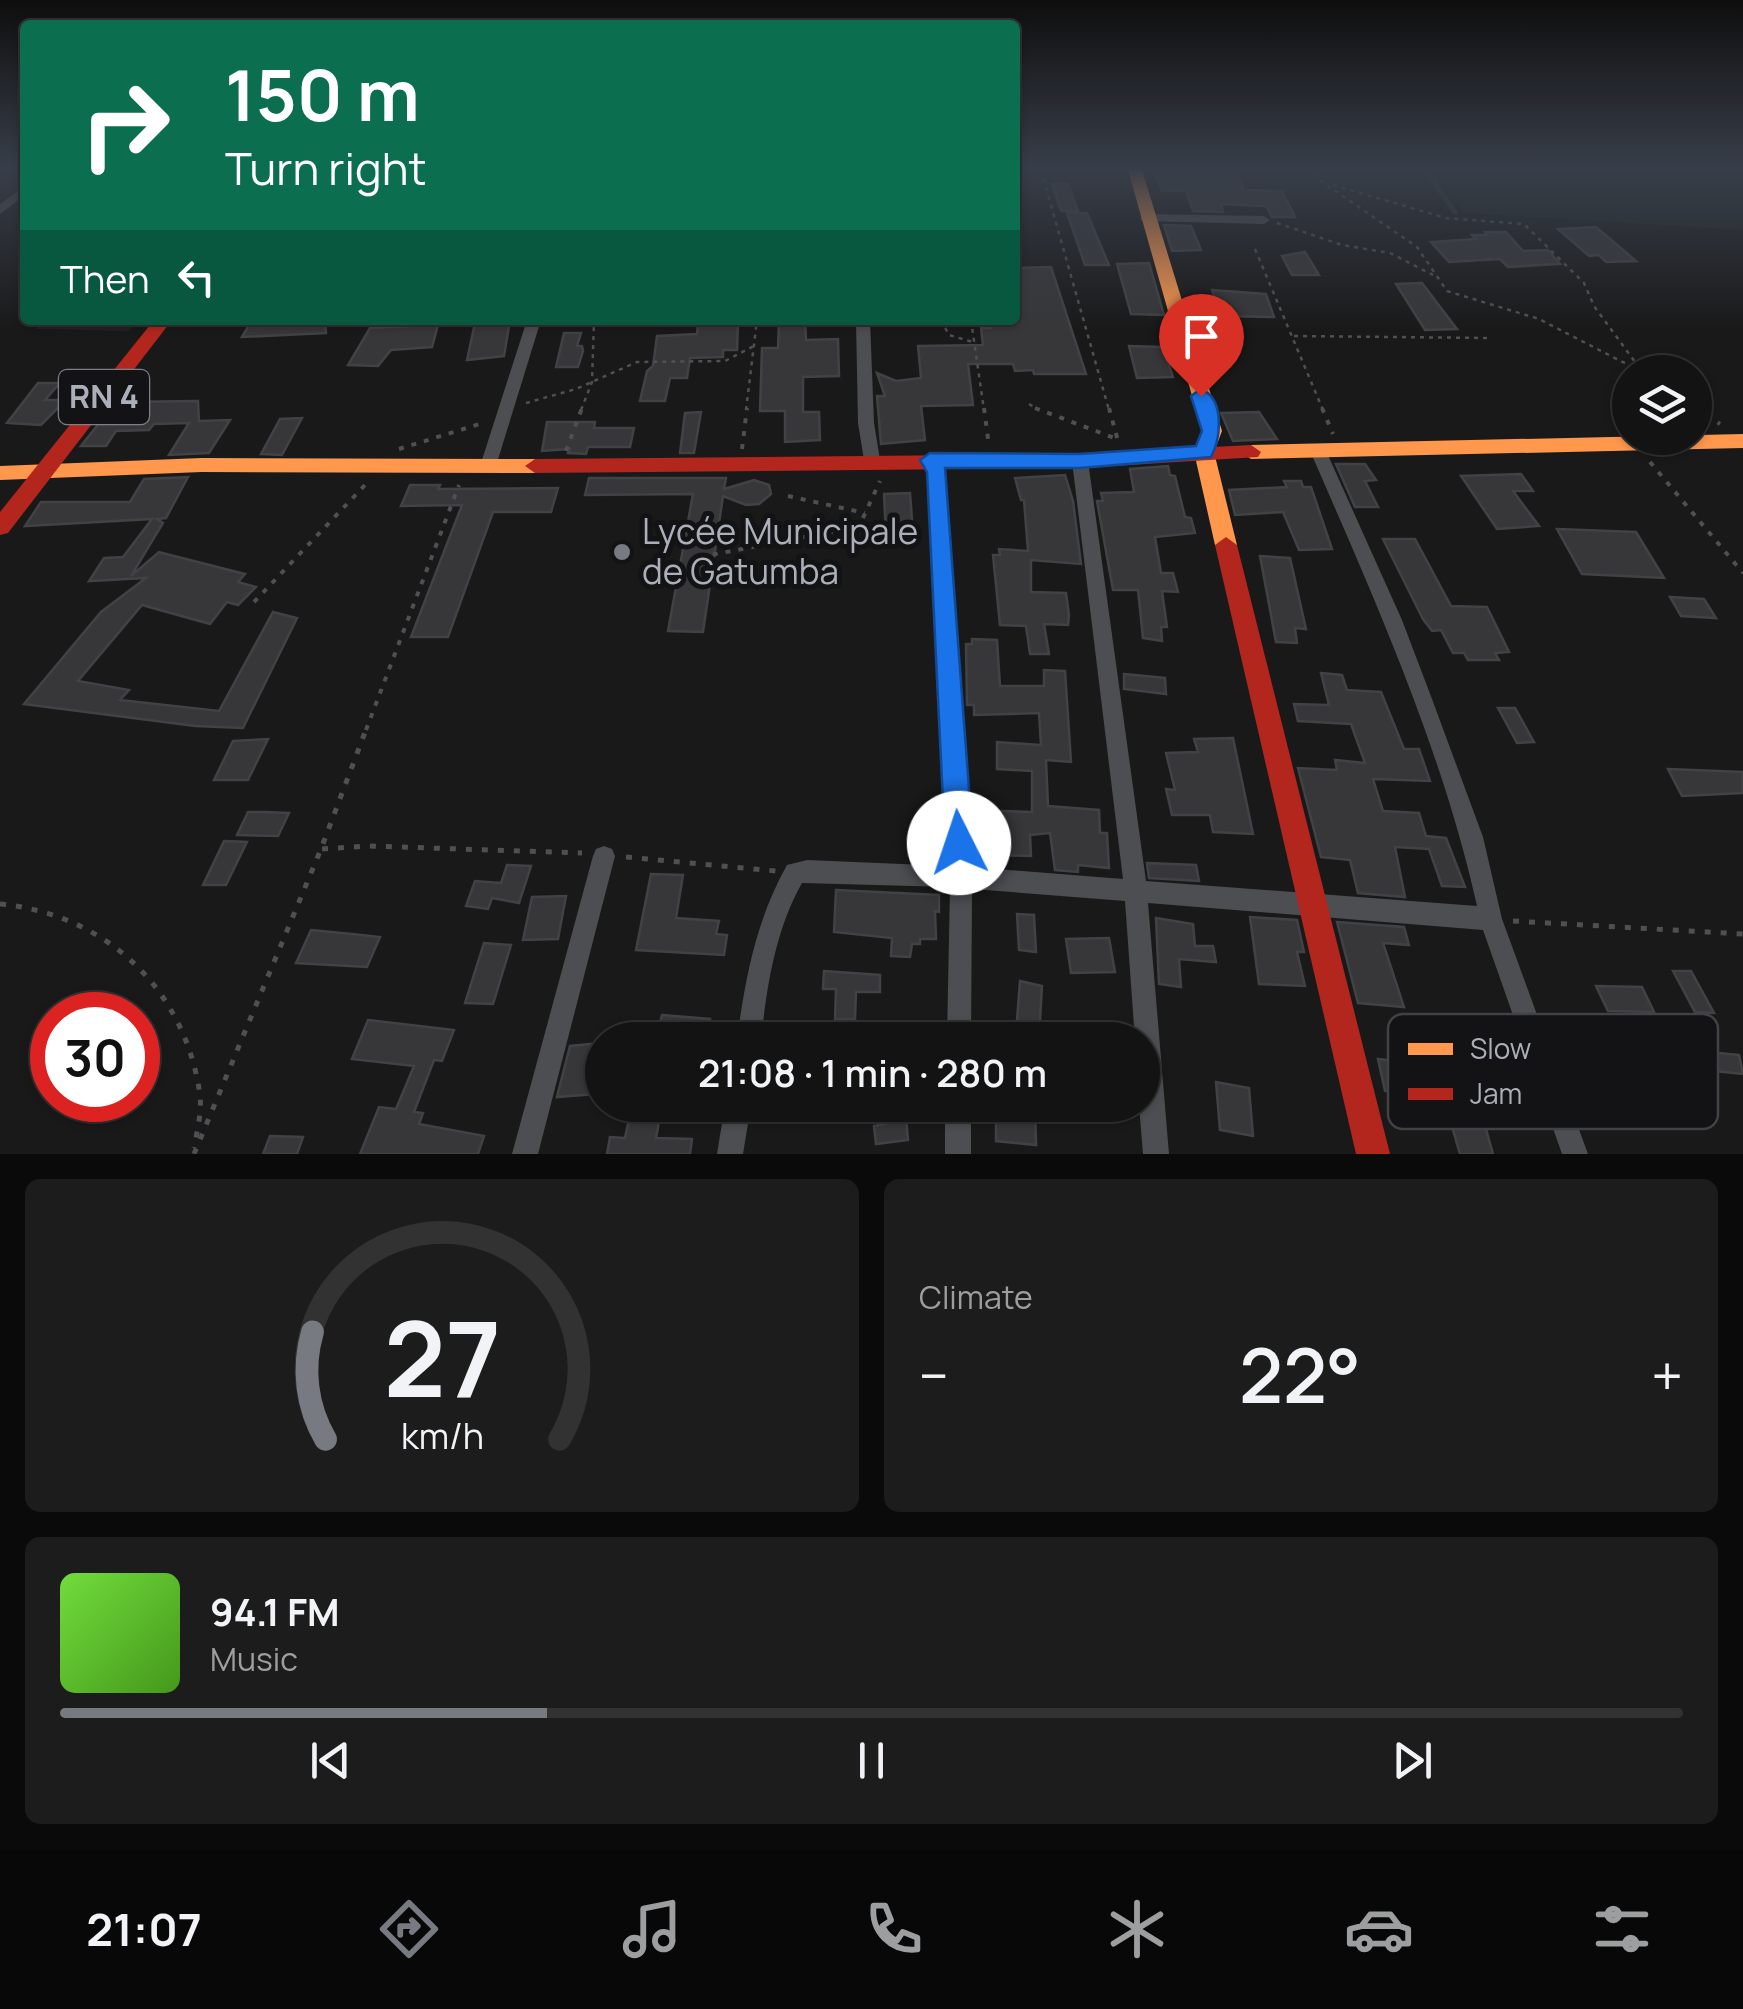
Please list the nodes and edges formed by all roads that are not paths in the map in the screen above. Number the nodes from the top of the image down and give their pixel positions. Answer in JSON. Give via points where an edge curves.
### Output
{"nodes":[{"id":1,"x":1148,"y":224,"type":"edge"},
{"id":2,"x":159,"y":325,"type":"edge"},
{"id":3,"x":533,"y":325,"type":"edge"},
{"id":4,"x":863,"y":325,"type":"edge"},
{"id":5,"x":1743,"y":441,"type":"edge"},
{"id":6,"x":1204,"y":452,"type":"junction"},
{"id":7,"x":1330,"y":453,"type":"junction"},
{"id":8,"x":876,"y":460,"type":"junction"},
{"id":9,"x":930,"y":460,"type":"junction"},
{"id":10,"x":1080,"y":461,"type":"junction"},
{"id":11,"x":477,"y":466,"type":"junction"},
{"id":12,"x":0,"y":473,"type":"edge"},
{"id":13,"x":45,"y":474,"type":"junction"},
{"id":14,"x":0,"y":527,"type":"edge"},
{"id":15,"x":604,"y":856,"type":"road end"},
{"id":16,"x":961,"y":878,"type":"junction"},
{"id":17,"x":1136,"y":892,"type":"junction"},
{"id":18,"x":1312,"y":904,"type":"junction"},
{"id":19,"x":1491,"y":918,"type":"junction"},
{"id":20,"x":1525,"y":1014,"type":"edge"},
{"id":21,"x":752,"y":1022,"type":"edge"},
{"id":22,"x":959,"y":1022,"type":"edge"},
{"id":23,"x":735,"y":1122,"type":"edge"},
{"id":24,"x":958,"y":1122,"type":"edge"},
{"id":25,"x":1566,"y":1129,"type":"edge"},
{"id":26,"x":525,"y":1154,"type":"edge"},
{"id":27,"x":730,"y":1154,"type":"edge"},
{"id":28,"x":958,"y":1154,"type":"edge"},
{"id":29,"x":1156,"y":1154,"type":"edge"},
{"id":30,"x":1373,"y":1154,"type":"edge"},
{"id":31,"x":1575,"y":1154,"type":"edge"}],
"edges":[{"from":1,"to":6,"type":"street","via":[[1212,431]]},
{"from":2,"to":13,"type":"street","number":"RN 4"},
{"from":3,"to":11,"type":"street","via":[[506,414]]},
{"from":4,"to":8,"type":"street","via":[[866,423]]},
{"from":5,"to":7,"type":"street"},
{"from":6,"to":7,"type":"street"},
{"from":6,"to":10,"type":"street","via":[[1119,447]]},
{"from":6,"to":18,"type":"street"},
{"from":7,"to":19,"type":"street","via":[[1472,838]]},
{"from":8,"to":9,"type":"street"},
{"from":8,"to":11,"type":"street"},
{"from":9,"to":10,"type":"street"},
{"from":9,"to":16,"type":"street","via":[[937,471]]},
{"from":10,"to":17,"type":"street"},
{"from":11,"to":13,"type":"street","via":[[388,459]]},
{"from":12,"to":13,"type":"street"},
{"from":13,"to":14,"type":"street","number":"RN 4"},
{"from":15,"to":26,"type":"street"},
{"from":16,"to":17,"type":"street"},
{"from":16,"to":21,"type":"street","via":[[796,873],[761,967]]},
{"from":16,"to":22,"type":"street"},
{"from":17,"to":18,"type":"street"},
{"from":17,"to":29,"type":"street"},
{"from":18,"to":19,"type":"street"},
{"from":18,"to":30,"type":"street"},
{"from":19,"to":20,"type":"street"},
{"from":23,"to":27,"type":"street"},
{"from":24,"to":28,"type":"street"},
{"from":25,"to":31,"type":"street"}]}
